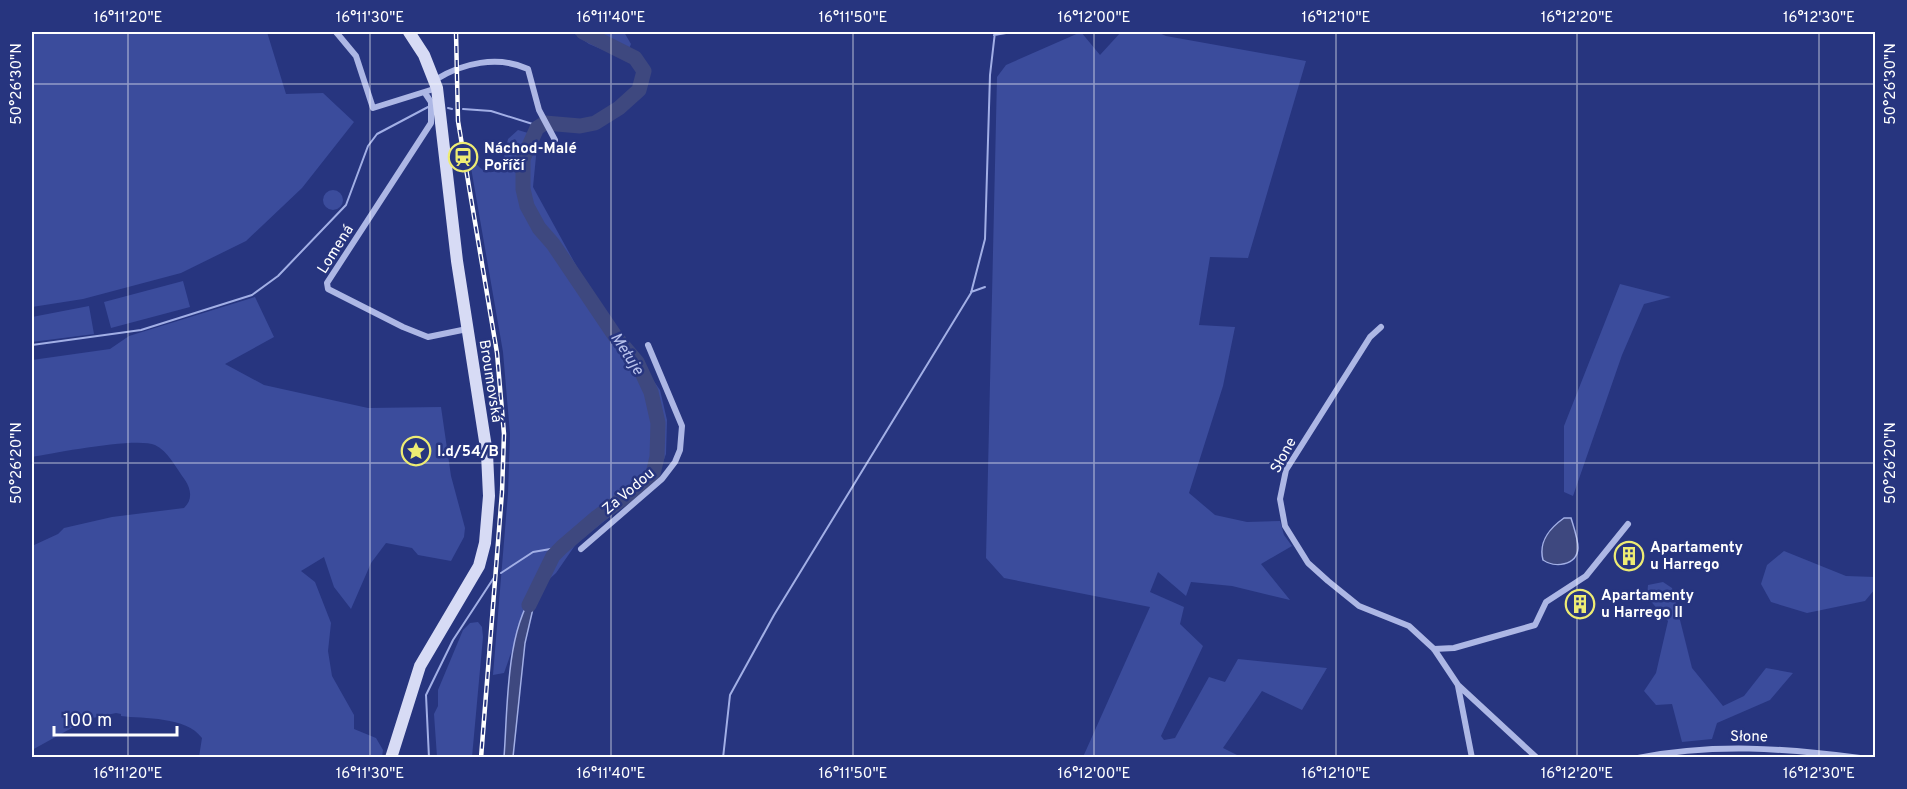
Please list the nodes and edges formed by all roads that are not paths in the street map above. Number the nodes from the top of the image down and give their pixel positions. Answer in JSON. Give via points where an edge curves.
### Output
{"nodes":[{"id":1,"x":336,"y":32,"type":"edge"},
{"id":2,"x":410,"y":32,"type":"edge"},
{"id":3,"x":432,"y":87,"type":"junction"},
{"id":4,"x":555,"y":140,"type":"dead end"},
{"id":5,"x":1381,"y":327,"type":"dead end"},
{"id":6,"x":467,"y":329,"type":"junction"},
{"id":7,"x":648,"y":345,"type":"dead end"},
{"id":8,"x":1628,"y":524,"type":"dead end"},
{"id":9,"x":581,"y":549,"type":"dead end"},
{"id":10,"x":1434,"y":649,"type":"junction"},
{"id":11,"x":1458,"y":685,"type":"junction"},
{"id":12,"x":391,"y":758,"type":"edge"},
{"id":13,"x":1472,"y":758,"type":"edge"},
{"id":14,"x":1538,"y":758,"type":"edge"},
{"id":15,"x":1638,"y":758,"type":"edge"},
{"id":16,"x":1860,"y":758,"type":"edge"}],
"edges":[{"from":1,"to":3,"type":"street","via":[[356,57],[373,108]]},
{"from":2,"to":3,"type":"main road","name":"Broumovská"},
{"from":3,"to":4,"type":"street","via":[[469,64],[518,64],[528,69],[539,110]]},
{"from":3,"to":6,"type":"main road","name":"Broumovská"},
{"from":3,"to":6,"type":"street","name":"Lomená","via":[[430,123],[327,283],[328,289],[428,337]]},
{"from":5,"to":10,"type":"street","name":"Słone","via":[[1370,337],[1292,459],[1280,488],[1281,511],[1291,539],[1308,563],[1359,606],[1409,626]]},
{"from":6,"to":12,"type":"main road","name":"Broumovská","via":[[489,467],[483,555],[474,577],[420,666]]},
{"from":7,"to":9,"type":"street","name":"Za Vodou","via":[[682,426],[680,450],[662,479]]},
{"from":8,"to":10,"type":"street","via":[[1586,576],[1546,602],[1535,625],[1454,648]]},
{"from":10,"to":11,"type":"street","name":"Słone"},
{"from":11,"to":13,"type":"street","name":"Słone"},
{"from":11,"to":14,"type":"street","name":"Słone"},
{"from":15,"to":16,"type":"street","name":"Słone","via":[[1728,747]]}]}
